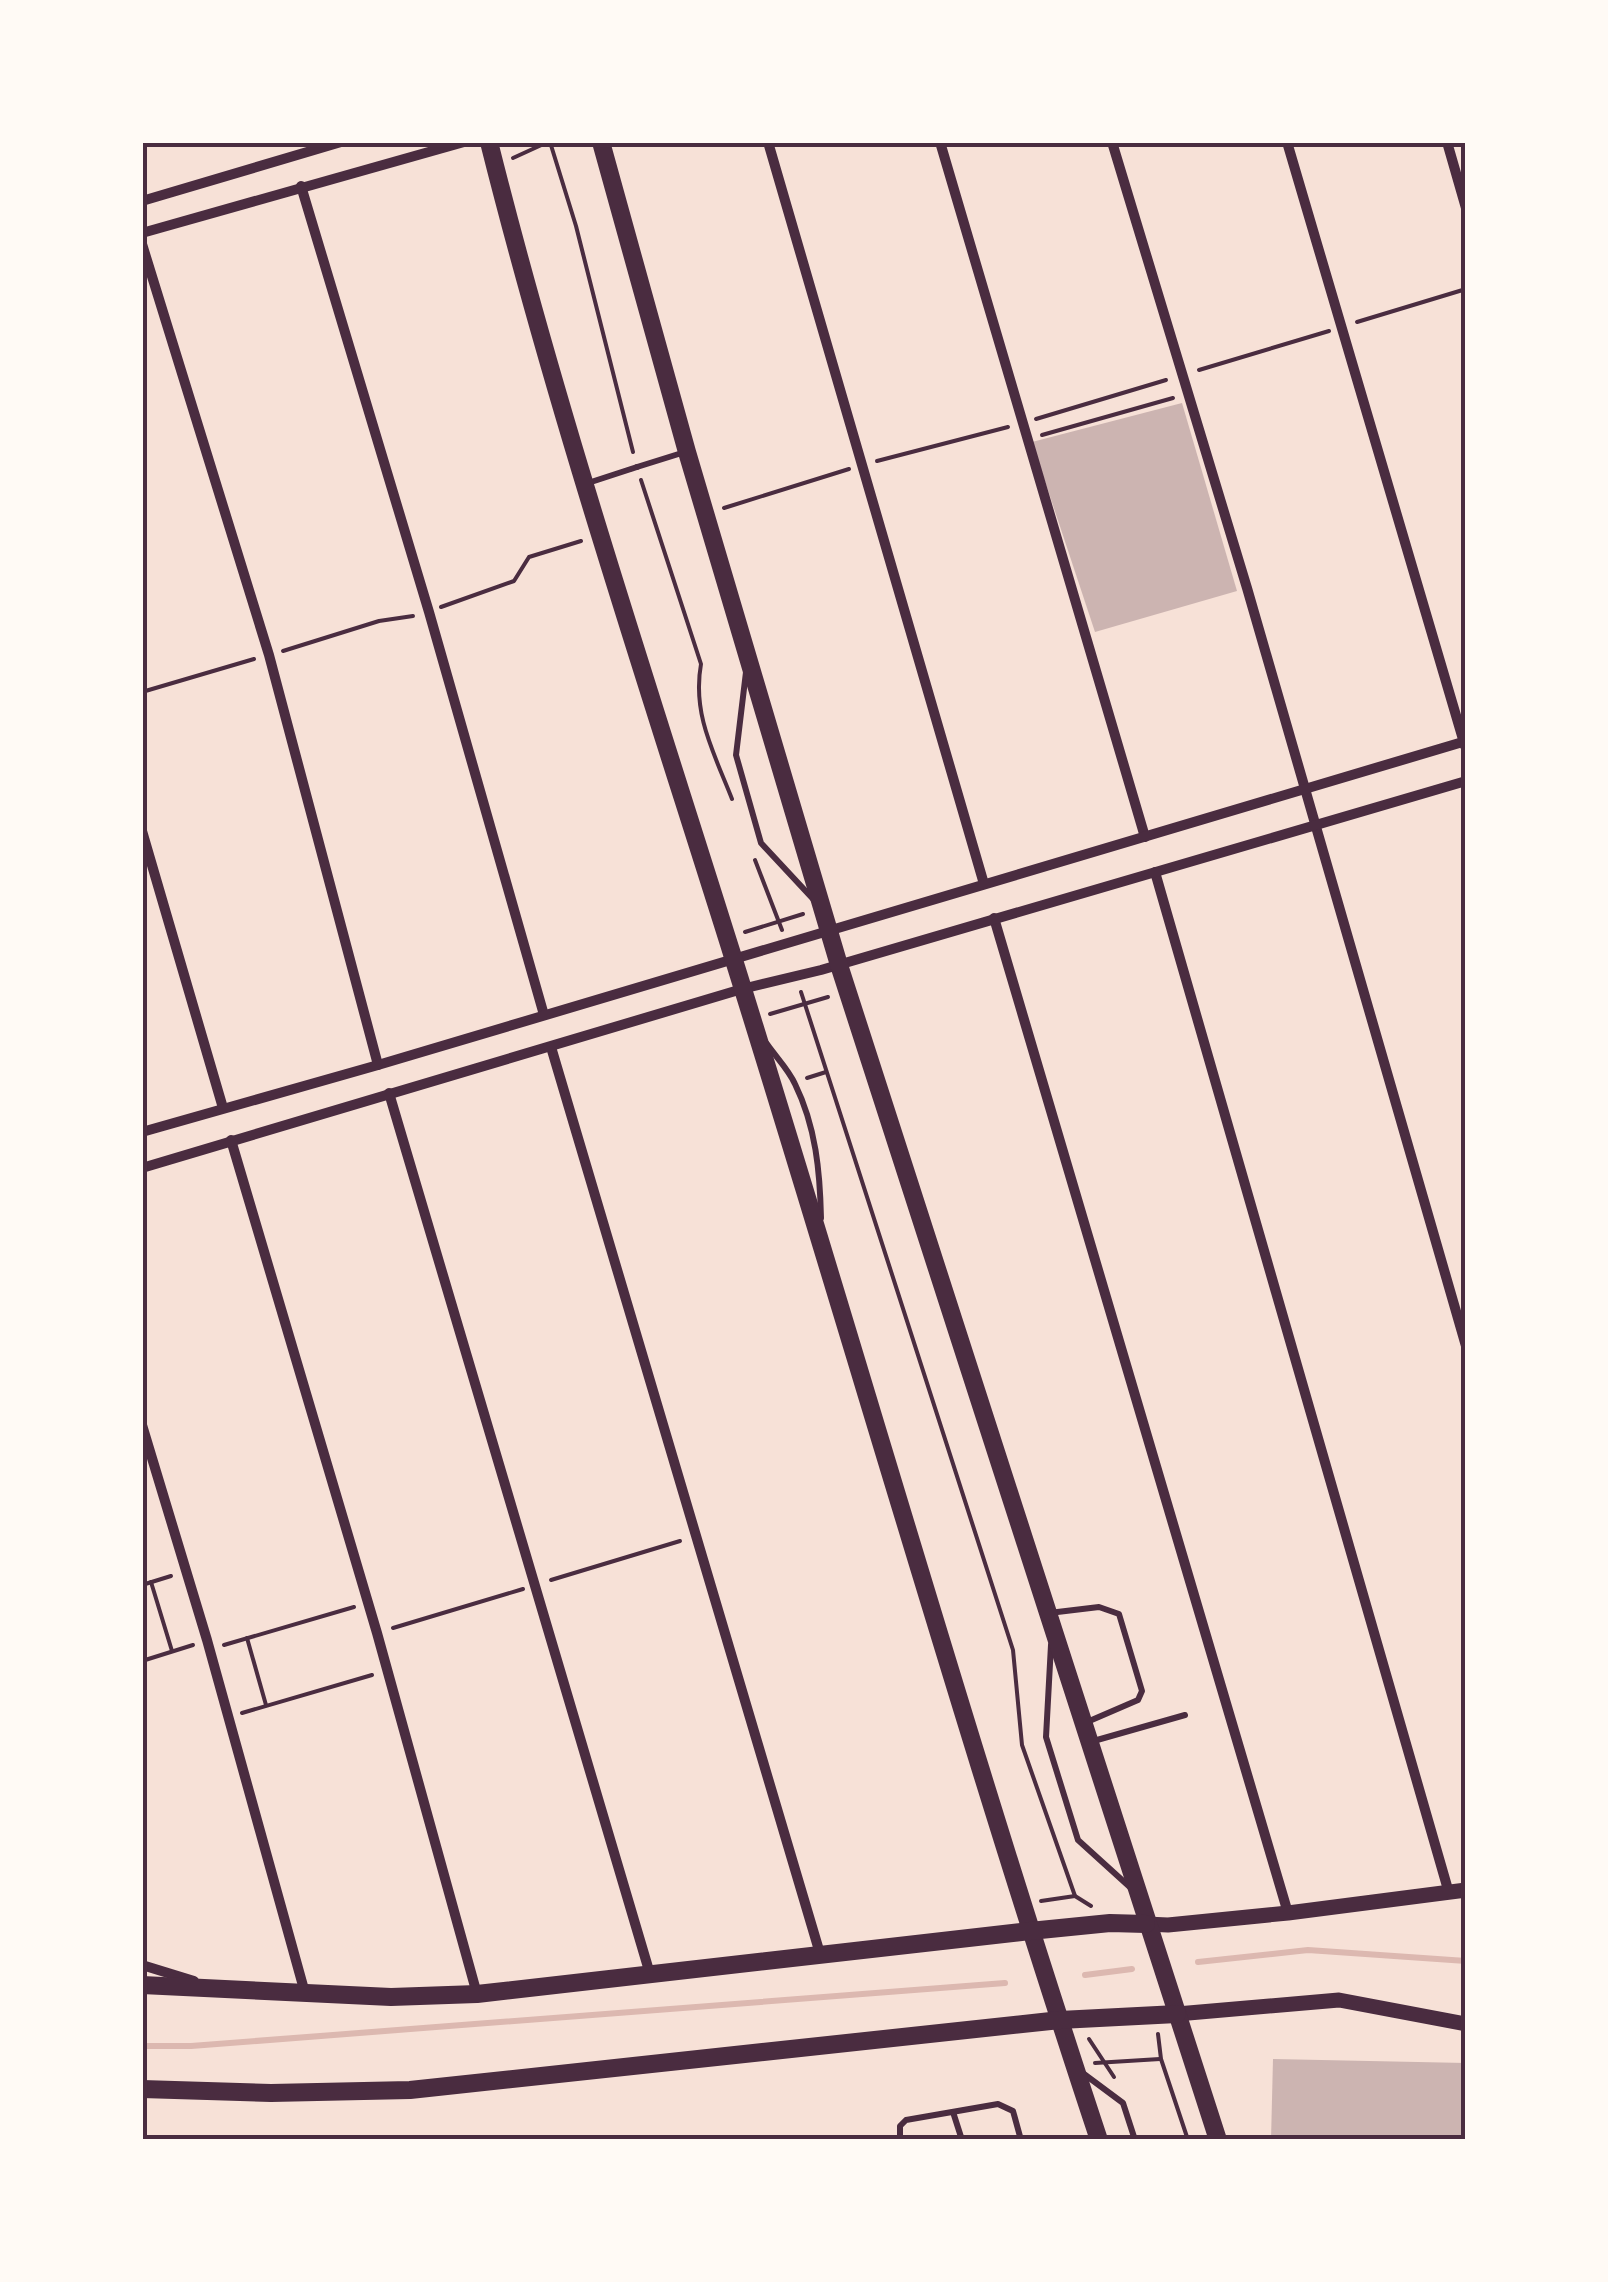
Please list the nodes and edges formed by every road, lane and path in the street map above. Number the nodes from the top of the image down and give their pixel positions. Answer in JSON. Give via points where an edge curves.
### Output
{"nodes":[{"id":1,"x":290,"y":142,"type":"edge"},
{"id":2,"x":340,"y":142,"type":"edge"},
{"id":3,"x":464,"y":142,"type":"edge"},
{"id":4,"x":489,"y":142,"type":"edge"},
{"id":5,"x":549,"y":142,"type":"edge"},
{"id":6,"x":601,"y":142,"type":"edge"},
{"id":7,"x":768,"y":142,"type":"edge"},
{"id":8,"x":940,"y":142,"type":"edge"},
{"id":9,"x":1112,"y":142,"type":"edge"},
{"id":10,"x":1288,"y":142,"type":"edge"},
{"id":11,"x":1447,"y":142,"type":"edge"},
{"id":12,"x":294,"y":157,"type":"junction"},
{"id":13,"x":494,"y":165,"type":"junction"},
{"id":14,"x":301,"y":186,"type":"junction"},
{"id":15,"x":142,"y":201,"type":"edge"},
{"id":16,"x":1466,"y":208,"type":"edge"},
{"id":17,"x":142,"y":232,"type":"edge"},
{"id":18,"x":142,"y":244,"type":"edge"},
{"id":19,"x":1466,"y":289,"type":"edge"},
{"id":20,"x":1342,"y":327,"type":"junction"},
{"id":21,"x":1181,"y":376,"type":"junction"},
{"id":22,"x":1186,"y":394,"type":"junction"},
{"id":23,"x":1023,"y":423,"type":"junction"},
{"id":24,"x":1028,"y":439,"type":"junction"},
{"id":25,"x":687,"y":452,"type":"junction"},
{"id":26,"x":862,"y":465,"type":"junction"},
{"id":27,"x":634,"y":468,"type":"junction"},
{"id":28,"x":584,"y":484,"type":"junction"},
{"id":29,"x":705,"y":514,"type":"junction"},
{"id":30,"x":600,"y":535,"type":"junction"},
{"id":31,"x":428,"y":612,"type":"junction"},
{"id":32,"x":410,"y":616,"type":"dead end"},
{"id":33,"x":294,"y":648,"type":"dead end"},
{"id":34,"x":269,"y":655,"type":"junction"},
{"id":35,"x":747,"y":657,"type":"junction"},
{"id":36,"x":142,"y":692,"type":"edge"},
{"id":37,"x":700,"y":718,"type":"dead end"},
{"id":38,"x":1465,"y":743,"type":"edge"},
{"id":39,"x":1466,"y":781,"type":"edge"},
{"id":40,"x":1304,"y":789,"type":"junction"},
{"id":41,"x":1314,"y":824,"type":"junction"},
{"id":42,"x":142,"y":831,"type":"edge"},
{"id":43,"x":1145,"y":836,"type":"junction"},
{"id":44,"x":1155,"y":872,"type":"junction"},
{"id":45,"x":984,"y":884,"type":"junction"},
{"id":46,"x":822,"y":908,"type":"junction"},
{"id":47,"x":994,"y":918,"type":"junction"},
{"id":48,"x":822,"y":932,"type":"junction"},
{"id":49,"x":726,"y":938,"type":"junction"},
{"id":50,"x":733,"y":958,"type":"junction"},
{"id":51,"x":830,"y":967,"type":"junction"},
{"id":52,"x":797,"y":976,"type":"junction"},
{"id":53,"x":742,"y":989,"type":"junction"},
{"id":54,"x":847,"y":990,"type":"junction"},
{"id":55,"x":804,"y":1005,"type":"junction"},
{"id":56,"x":544,"y":1015,"type":"junction"},
{"id":57,"x":753,"y":1023,"type":"junction"},
{"id":58,"x":551,"y":1047,"type":"junction"},
{"id":59,"x":378,"y":1065,"type":"junction"},
{"id":60,"x":389,"y":1093,"type":"junction"},
{"id":61,"x":223,"y":1108,"type":"junction"},
{"id":62,"x":142,"y":1132,"type":"edge"},
{"id":63,"x":232,"y":1140,"type":"junction"},
{"id":64,"x":142,"y":1168,"type":"edge"},
{"id":65,"x":1466,"y":1346,"type":"edge"},
{"id":66,"x":142,"y":1425,"type":"edge"},
{"id":67,"x":186,"y":1572,"type":"junction"},
{"id":68,"x":151,"y":1582,"type":"junction"},
{"id":69,"x":142,"y":1585,"type":"edge"},
{"id":70,"x":368,"y":1603,"type":"junction"},
{"id":71,"x":1050,"y":1620,"type":"junction"},
{"id":72,"x":247,"y":1638,"type":"junction"},
{"id":73,"x":208,"y":1645,"type":"junction"},
{"id":74,"x":172,"y":1651,"type":"junction"},
{"id":75,"x":142,"y":1661,"type":"edge"},
{"id":76,"x":386,"y":1671,"type":"junction"},
{"id":77,"x":266,"y":1706,"type":"junction"},
{"id":78,"x":1185,"y":1715,"type":"dead end"},
{"id":79,"x":228,"y":1717,"type":"junction"},
{"id":80,"x":1086,"y":1733,"type":"junction"},
{"id":81,"x":1457,"y":1892,"type":"edge"},
{"id":82,"x":1136,"y":1893,"type":"junction"},
{"id":83,"x":1022,"y":1904,"type":"junction"},
{"id":84,"x":1288,"y":1913,"type":"junction"},
{"id":85,"x":1146,"y":1924,"type":"junction"},
{"id":86,"x":1030,"y":1931,"type":"junction"},
{"id":87,"x":821,"y":1957,"type":"junction"},
{"id":88,"x":142,"y":1965,"type":"edge"},
{"id":89,"x":650,"y":1975,"type":"junction"},
{"id":90,"x":142,"y":1986,"type":"edge"},
{"id":91,"x":210,"y":1986,"type":"junction"},
{"id":92,"x":305,"y":1993,"type":"junction"},
{"id":93,"x":477,"y":1994,"type":"junction"},
{"id":94,"x":1177,"y":2014,"type":"junction"},
{"id":95,"x":1156,"y":2015,"type":"junction"},
{"id":96,"x":1060,"y":2020,"type":"junction"},
{"id":97,"x":1466,"y":2024,"type":"edge"},
{"id":98,"x":1161,"y":2060,"type":"junction"},
{"id":99,"x":1103,"y":2061,"type":"dead end"},
{"id":100,"x":1075,"y":2067,"type":"junction"},
{"id":101,"x":142,"y":2090,"type":"edge"},
{"id":102,"x":954,"y":2112,"type":"junction"},
{"id":103,"x":900,"y":2140,"type":"edge"},
{"id":104,"x":962,"y":2140,"type":"edge"},
{"id":105,"x":1021,"y":2140,"type":"edge"},
{"id":106,"x":1099,"y":2140,"type":"edge"},
{"id":107,"x":1134,"y":2140,"type":"edge"},
{"id":108,"x":1188,"y":2140,"type":"edge"},
{"id":109,"x":1218,"y":2140,"type":"edge"}],
"edges":[{"from":1,"to":12,"type":"street"},
{"from":2,"to":12,"type":"street"},
{"from":3,"to":14,"type":"street"},
{"from":4,"to":13,"type":"main road"},
{"from":5,"to":13,"type":"path"},
{"from":5,"to":27,"type":"path"},
{"from":6,"to":25,"type":"main road"},
{"from":7,"to":26,"type":"street"},
{"from":8,"to":23,"type":"street"},
{"from":9,"to":21,"type":"street"},
{"from":10,"to":20,"type":"street"},
{"from":11,"to":16,"type":"street"},
{"from":12,"to":15,"type":"street"},
{"from":13,"to":28,"type":"main road"},
{"from":14,"to":17,"type":"street"},
{"from":14,"to":31,"type":"street"},
{"from":18,"to":34,"type":"street"},
{"from":19,"to":20,"type":"path"},
{"from":20,"to":21,"type":"path"},
{"from":20,"to":38,"type":"street"},
{"from":21,"to":22,"type":"street"},
{"from":21,"to":23,"type":"path"},
{"from":22,"to":24,"type":"path"},
{"from":22,"to":40,"type":"street"},
{"from":23,"to":24,"type":"street"},
{"from":23,"to":26,"type":"path"},
{"from":24,"to":43,"type":"street"},
{"from":25,"to":27,"type":"lane"},
{"from":25,"to":29,"type":"main road"},
{"from":26,"to":29,"type":"path"},
{"from":26,"to":45,"type":"street"},
{"from":27,"to":28,"type":"lane"},
{"from":27,"to":37,"type":"path","via":[[701,664]]},
{"from":28,"to":30,"type":"main road"},
{"from":29,"to":35,"type":"main road"},
{"from":30,"to":31,"type":"path","via":[[529,557],[514,582]]},
{"from":30,"to":49,"type":"main road"},
{"from":31,"to":56,"type":"street"},
{"from":32,"to":33,"type":"path"},
{"from":34,"to":36,"type":"path"},
{"from":34,"to":59,"type":"street"},
{"from":35,"to":46,"type":"main road"},
{"from":35,"to":46,"type":"lane","via":[[736,755],[762,843]]},
{"from":38,"to":40,"type":"street"},
{"from":39,"to":41,"type":"street"},
{"from":40,"to":41,"type":"street"},
{"from":40,"to":43,"type":"street"},
{"from":41,"to":44,"type":"street"},
{"from":41,"to":65,"type":"street"},
{"from":42,"to":61,"type":"street"},
{"from":43,"to":45,"type":"street"},
{"from":44,"to":47,"type":"street"},
{"from":44,"to":81,"type":"street"},
{"from":45,"to":48,"type":"street"},
{"from":46,"to":48,"type":"main road"},
{"from":46,"to":49,"type":"path"},
{"from":47,"to":51,"type":"street"},
{"from":47,"to":84,"type":"street"},
{"from":48,"to":50,"type":"street"},
{"from":48,"to":51,"type":"main road"},
{"from":49,"to":50,"type":"main road"},
{"from":50,"to":53,"type":"main road"},
{"from":50,"to":56,"type":"street"},
{"from":51,"to":52,"type":"street"},
{"from":51,"to":54,"type":"main road"},
{"from":52,"to":53,"type":"street"},
{"from":52,"to":55,"type":"path"},
{"from":53,"to":57,"type":"main road"},
{"from":53,"to":58,"type":"street"},
{"from":54,"to":55,"type":"path"},
{"from":54,"to":71,"type":"main road"},
{"from":55,"to":57,"type":"path"},
{"from":55,"to":83,"type":"path","via":[[1013,1650],[1022,1745],[1076,1896]]},
{"from":56,"to":59,"type":"street"},
{"from":57,"to":83,"type":"main road"},
{"from":58,"to":60,"type":"street"},
{"from":58,"to":87,"type":"street"},
{"from":59,"to":61,"type":"street"},
{"from":60,"to":63,"type":"street"},
{"from":60,"to":89,"type":"street"},
{"from":61,"to":62,"type":"street"},
{"from":63,"to":64,"type":"street"},
{"from":63,"to":70,"type":"street"},
{"from":66,"to":67,"type":"street"},
{"from":67,"to":68,"type":"path"},
{"from":67,"to":73,"type":"street"},
{"from":68,"to":69,"type":"path"},
{"from":68,"to":74,"type":"path"},
{"from":70,"to":72,"type":"path"},
{"from":70,"to":76,"type":"street"},
{"from":71,"to":80,"type":"main road"},
{"from":71,"to":80,"type":"lane","via":[[1099,1607],[1119,1614],[1142,1682],[1138,1700]]},
{"from":71,"to":82,"type":"lane","via":[[1046,1737],[1078,1840]]},
{"from":72,"to":73,"type":"path"},
{"from":72,"to":77,"type":"path"},
{"from":73,"to":74,"type":"path"},
{"from":73,"to":79,"type":"street"},
{"from":74,"to":75,"type":"path"},
{"from":76,"to":77,"type":"path"},
{"from":76,"to":93,"type":"street"},
{"from":77,"to":79,"type":"path"},
{"from":78,"to":80,"type":"lane"},
{"from":79,"to":92,"type":"street"},
{"from":80,"to":82,"type":"main road"},
{"from":81,"to":84,"type":"street"},
{"from":82,"to":85,"type":"main road"},
{"from":83,"to":86,"type":"main road"},
{"from":84,"to":85,"type":"street"},
{"from":85,"to":86,"type":"main road"},
{"from":85,"to":94,"type":"main road"},
{"from":86,"to":87,"type":"main road"},
{"from":86,"to":96,"type":"main road"},
{"from":87,"to":89,"type":"main road"},
{"from":88,"to":91,"type":"street"},
{"from":89,"to":93,"type":"main road"},
{"from":90,"to":91,"type":"main road"},
{"from":91,"to":92,"type":"main road"},
{"from":92,"to":93,"type":"main road"},
{"from":94,"to":95,"type":"main road"},
{"from":94,"to":97,"type":"street","via":[[1339,2000]]},
{"from":94,"to":109,"type":"main road"},
{"from":95,"to":96,"type":"main road"},
{"from":95,"to":98,"type":"path"},
{"from":96,"to":100,"type":"main road"},
{"from":96,"to":101,"type":"main road","via":[[410,2090]]},
{"from":98,"to":99,"type":"path"},
{"from":98,"to":108,"type":"path"},
{"from":100,"to":106,"type":"main road"},
{"from":100,"to":107,"type":"lane","via":[[1123,2103]]},
{"from":102,"to":103,"type":"lane","via":[[906,2120]]},
{"from":102,"to":104,"type":"lane"},
{"from":102,"to":105,"type":"lane","via":[[1006,2106]]}]}
